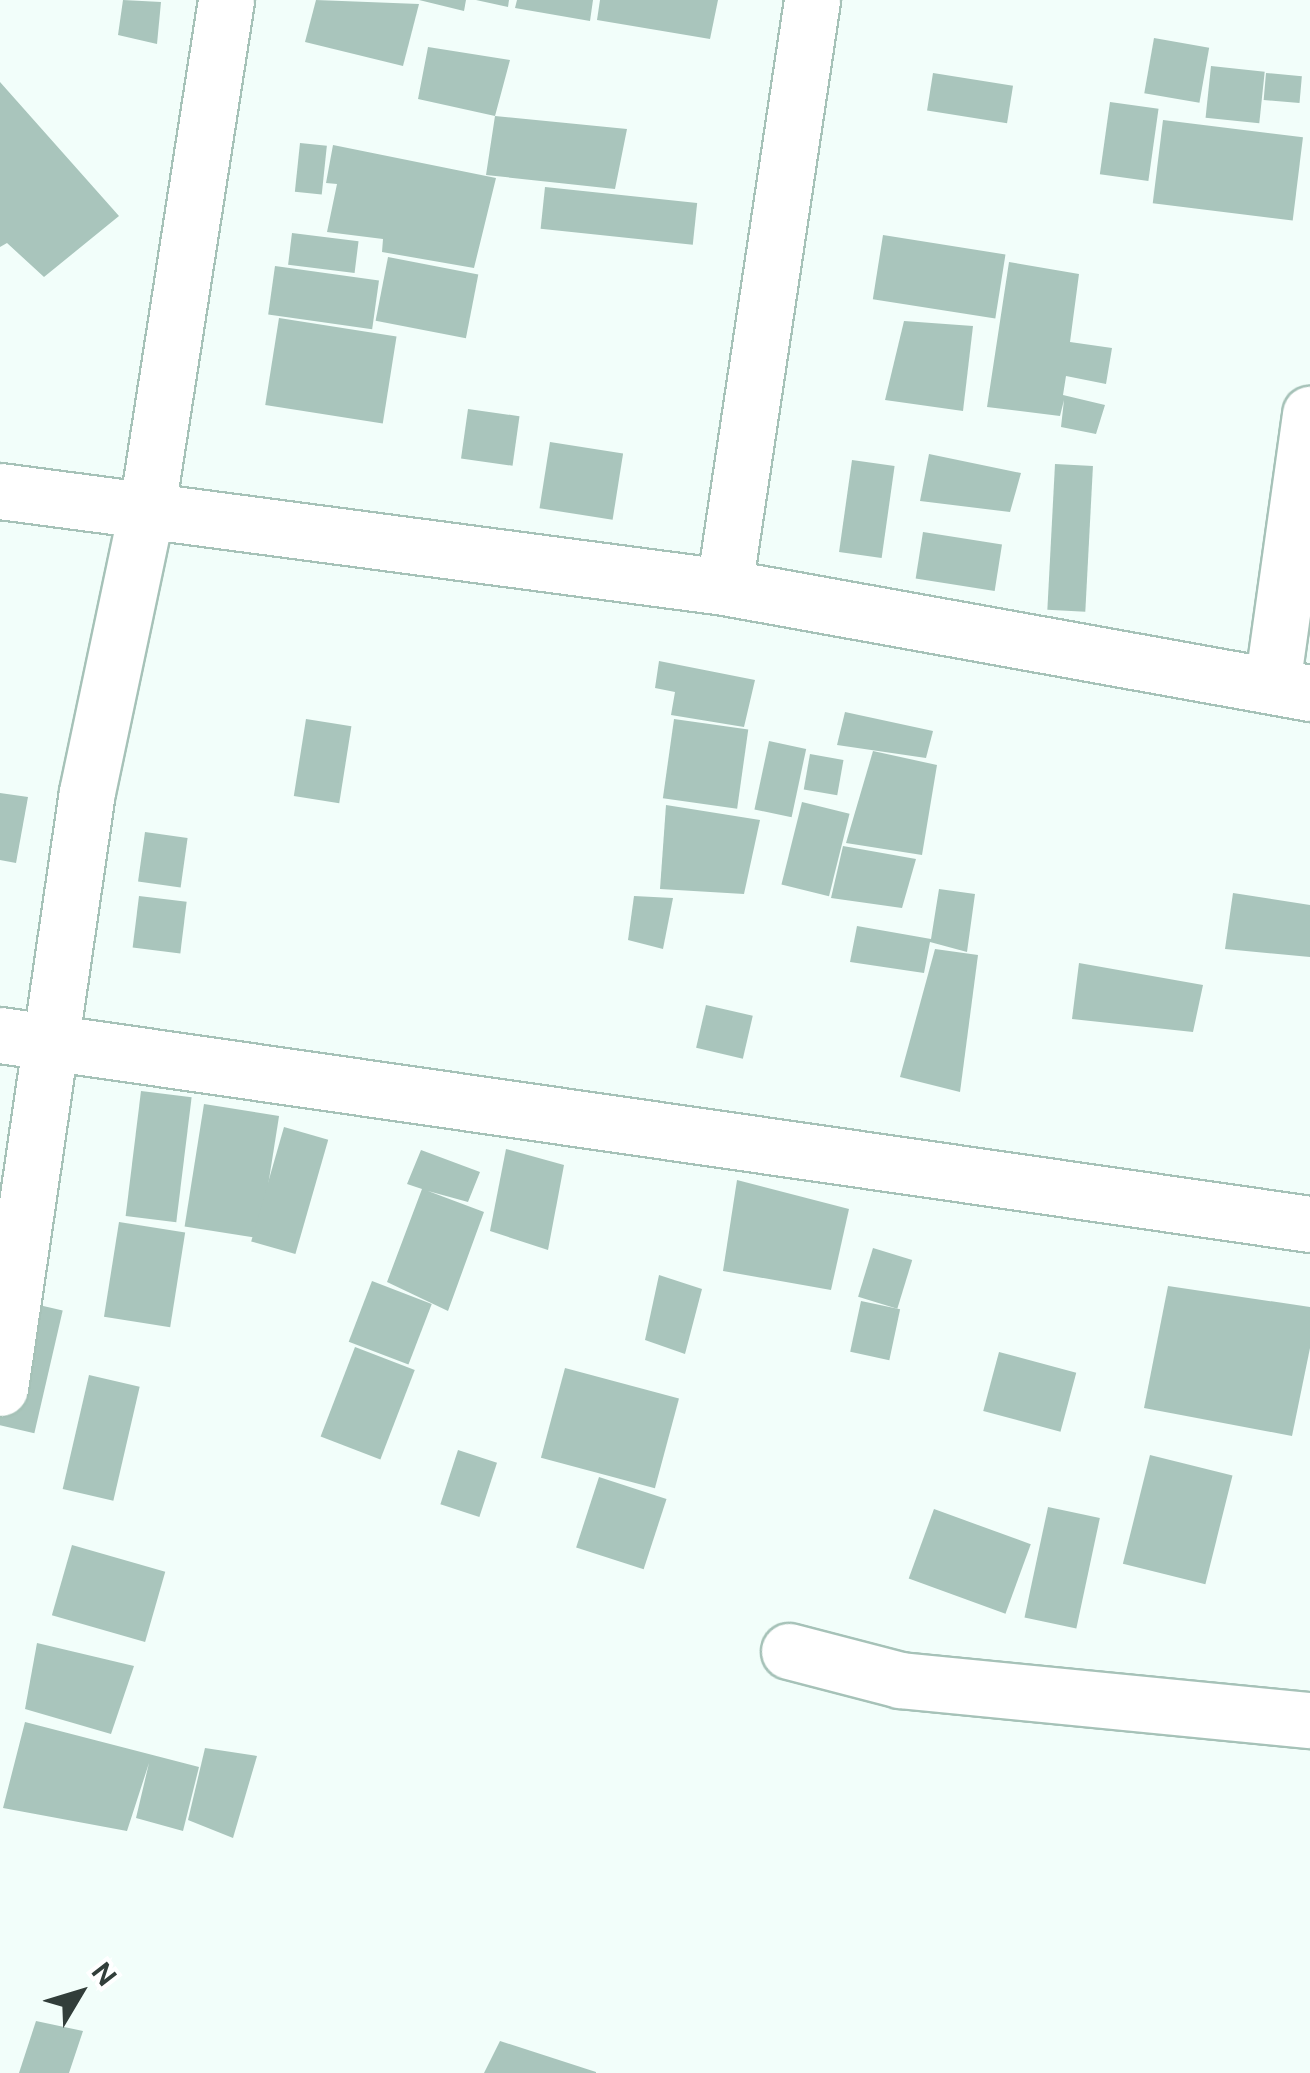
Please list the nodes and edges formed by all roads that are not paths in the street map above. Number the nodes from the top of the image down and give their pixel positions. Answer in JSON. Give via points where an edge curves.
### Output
{"nodes":[{"id":1,"x":226,"y":0,"type":"edge"},
{"id":2,"x":812,"y":0,"type":"edge"},
{"id":3,"x":1310,"y":414,"type":"edge"},
{"id":4,"x":0,"y":491,"type":"edge"},
{"id":5,"x":148,"y":508,"type":"junction"},
{"id":6,"x":724,"y":588,"type":"junction"},
{"id":7,"x":1291,"y":689,"type":"edge"},
{"id":8,"x":0,"y":1035,"type":"edge"},
{"id":9,"x":54,"y":1044,"type":"junction"},
{"id":10,"x":1310,"y":1224,"type":"edge"},
{"id":11,"x":0,"y":1388,"type":"edge"},
{"id":12,"x":789,"y":1651,"type":"dead end"},
{"id":13,"x":1310,"y":1720,"type":"edge"}],
"edges":[{"from":1,"to":5,"type":"street"},
{"from":2,"to":6,"type":"street"},
{"from":3,"to":7,"type":"street"},
{"from":4,"to":5,"type":"street"},
{"from":5,"to":6,"type":"street"},
{"from":5,"to":9,"type":"street","via":[[87,792]]},
{"from":6,"to":7,"type":"street"},
{"from":8,"to":9,"type":"street"},
{"from":9,"to":10,"type":"street"},
{"from":9,"to":11,"type":"street"},
{"from":12,"to":13,"type":"street","via":[[900,1680]]}]}
